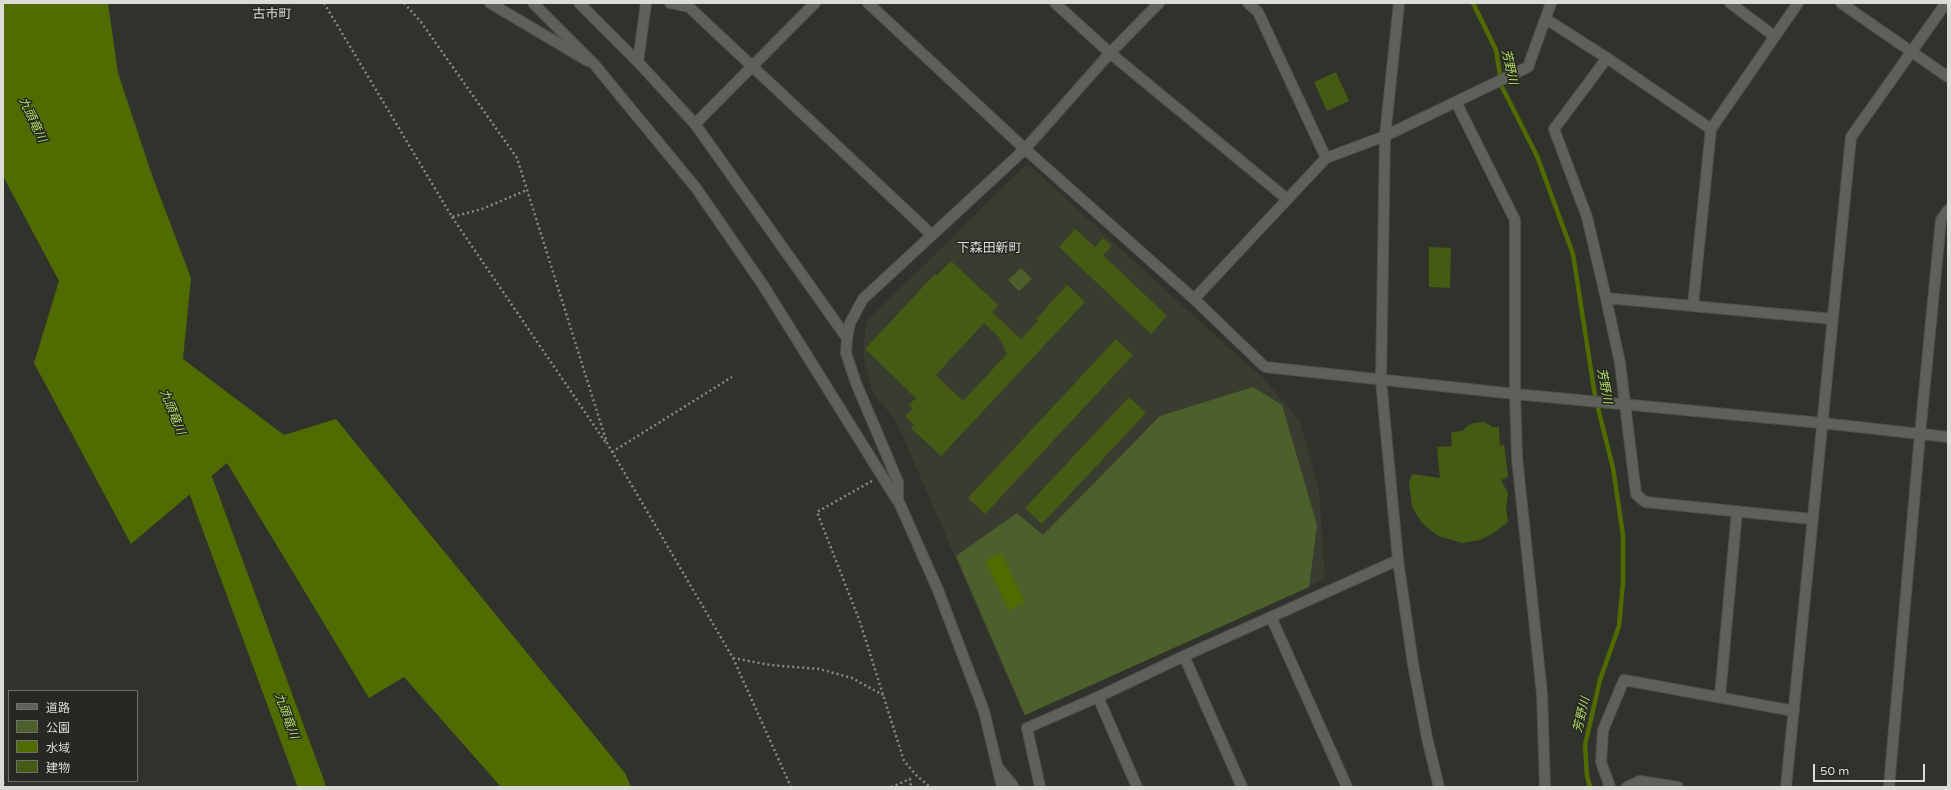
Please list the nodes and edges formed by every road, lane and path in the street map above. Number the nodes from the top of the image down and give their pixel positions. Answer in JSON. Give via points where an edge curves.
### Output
{"nodes":[{"id":1,"x":324,"y":3,"type":"edge"},
{"id":2,"x":404,"y":3,"type":"edge"},
{"id":3,"x":490,"y":3,"type":"edge"},
{"id":4,"x":533,"y":3,"type":"edge"},
{"id":5,"x":579,"y":3,"type":"edge"},
{"id":6,"x":646,"y":3,"type":"edge"},
{"id":7,"x":670,"y":3,"type":"edge"},
{"id":8,"x":815,"y":3,"type":"edge"},
{"id":9,"x":868,"y":3,"type":"edge"},
{"id":10,"x":1055,"y":3,"type":"edge"},
{"id":11,"x":1159,"y":3,"type":"edge"},
{"id":12,"x":1248,"y":3,"type":"edge"},
{"id":13,"x":1399,"y":3,"type":"edge"},
{"id":14,"x":1551,"y":3,"type":"edge"},
{"id":15,"x":1730,"y":3,"type":"edge"},
{"id":16,"x":1798,"y":3,"type":"edge"},
{"id":17,"x":1841,"y":3,"type":"edge"},
{"id":18,"x":1946,"y":3,"type":"edge"},
{"id":19,"x":1546,"y":19,"type":"junction"},
{"id":20,"x":1774,"y":36,"type":"junction"},
{"id":21,"x":1911,"y":52,"type":"junction"},
{"id":22,"x":1110,"y":53,"type":"junction"},
{"id":23,"x":1607,"y":58,"type":"junction"},
{"id":24,"x":638,"y":62,"type":"junction"},
{"id":25,"x":594,"y":64,"type":"junction"},
{"id":26,"x":752,"y":66,"type":"junction"},
{"id":27,"x":1948,"y":77,"type":"edge"},
{"id":28,"x":1456,"y":102,"type":"junction"},
{"id":29,"x":695,"y":124,"type":"junction"},
{"id":30,"x":1711,"y":130,"type":"junction"},
{"id":31,"x":1385,"y":136,"type":"junction"},
{"id":32,"x":1025,"y":149,"type":"junction"},
{"id":33,"x":1326,"y":158,"type":"junction"},
{"id":34,"x":527,"y":190,"type":"junction"},
{"id":35,"x":1287,"y":199,"type":"junction"},
{"id":36,"x":1948,"y":210,"type":"edge"},
{"id":37,"x":452,"y":217,"type":"junction"},
{"id":38,"x":932,"y":235,"type":"junction"},
{"id":39,"x":1606,"y":298,"type":"junction"},
{"id":40,"x":1194,"y":299,"type":"junction"},
{"id":41,"x":1693,"y":305,"type":"junction"},
{"id":42,"x":1833,"y":319,"type":"junction"},
{"id":43,"x":847,"y":338,"type":"junction"},
{"id":44,"x":732,"y":377,"type":"dead end"},
{"id":45,"x":1381,"y":380,"type":"junction"},
{"id":46,"x":1515,"y":394,"type":"junction"},
{"id":47,"x":1625,"y":404,"type":"junction"},
{"id":48,"x":1822,"y":423,"type":"junction"},
{"id":49,"x":1920,"y":434,"type":"junction"},
{"id":50,"x":1948,"y":437,"type":"edge"},
{"id":51,"x":612,"y":452,"type":"junction"},
{"id":52,"x":882,"y":475,"type":"junction"},
{"id":53,"x":898,"y":500,"type":"junction"},
{"id":54,"x":1737,"y":511,"type":"junction"},
{"id":55,"x":1812,"y":519,"type":"junction"},
{"id":56,"x":1398,"y":560,"type":"junction"},
{"id":57,"x":1271,"y":617,"type":"junction"},
{"id":58,"x":1184,"y":656,"type":"junction"},
{"id":59,"x":733,"y":658,"type":"junction"},
{"id":60,"x":883,"y":695,"type":"junction"},
{"id":61,"x":1720,"y":696,"type":"junction"},
{"id":62,"x":1098,"y":697,"type":"junction"},
{"id":63,"x":1794,"y":711,"type":"junction"},
{"id":64,"x":997,"y":766,"type":"junction"},
{"id":65,"x":3,"y":782,"type":"edge"},
{"id":66,"x":6,"y":787,"type":"edge"},
{"id":67,"x":791,"y":787,"type":"edge"},
{"id":68,"x":890,"y":787,"type":"edge"},
{"id":69,"x":911,"y":787,"type":"edge"},
{"id":70,"x":930,"y":787,"type":"edge"},
{"id":71,"x":1002,"y":787,"type":"edge"},
{"id":72,"x":1014,"y":787,"type":"edge"},
{"id":73,"x":1040,"y":787,"type":"edge"},
{"id":74,"x":1137,"y":787,"type":"edge"},
{"id":75,"x":1242,"y":787,"type":"edge"},
{"id":76,"x":1347,"y":787,"type":"edge"},
{"id":77,"x":1439,"y":787,"type":"edge"},
{"id":78,"x":1545,"y":787,"type":"edge"},
{"id":79,"x":1610,"y":787,"type":"edge"},
{"id":80,"x":1627,"y":787,"type":"edge"},
{"id":81,"x":1678,"y":787,"type":"edge"},
{"id":82,"x":1786,"y":787,"type":"edge"},
{"id":83,"x":1889,"y":787,"type":"edge"}],
"edges":[{"from":1,"to":37,"type":"path"},
{"from":2,"to":34,"type":"path","via":[[421,22],[517,158]]},
{"from":3,"to":25,"type":"street"},
{"from":4,"to":25,"type":"street"},
{"from":5,"to":24,"type":"street"},
{"from":6,"to":24,"type":"street"},
{"from":7,"to":26,"type":"street","via":[[689,7]]},
{"from":8,"to":26,"type":"street"},
{"from":9,"to":32,"type":"street"},
{"from":10,"to":22,"type":"street"},
{"from":11,"to":22,"type":"street"},
{"from":12,"to":33,"type":"street","via":[[1258,12]]},
{"from":13,"to":31,"type":"street"},
{"from":14,"to":19,"type":"street"},
{"from":15,"to":20,"type":"street"},
{"from":16,"to":20,"type":"street"},
{"from":17,"to":21,"type":"street"},
{"from":18,"to":21,"type":"street"},
{"from":19,"to":23,"type":"street"},
{"from":19,"to":28,"type":"street","via":[[1528,67]]},
{"from":20,"to":30,"type":"street"},
{"from":21,"to":27,"type":"street"},
{"from":21,"to":42,"type":"street","via":[[1851,137]]},
{"from":22,"to":32,"type":"street"},
{"from":22,"to":35,"type":"street"},
{"from":23,"to":30,"type":"street"},
{"from":23,"to":39,"type":"street","via":[[1554,129],[1587,217]]},
{"from":24,"to":29,"type":"street"},
{"from":25,"to":52,"type":"street","via":[[696,188],[763,286]]},
{"from":26,"to":29,"type":"street"},
{"from":26,"to":38,"type":"street"},
{"from":28,"to":31,"type":"street"},
{"from":28,"to":46,"type":"street","via":[[1515,220]]},
{"from":29,"to":43,"type":"street"},
{"from":30,"to":41,"type":"street"},
{"from":31,"to":33,"type":"street"},
{"from":31,"to":45,"type":"street"},
{"from":32,"to":38,"type":"street"},
{"from":32,"to":40,"type":"street"},
{"from":33,"to":35,"type":"street"},
{"from":34,"to":37,"type":"path","via":[[482,209]]},
{"from":34,"to":51,"type":"path","via":[[584,375]]},
{"from":35,"to":40,"type":"street"},
{"from":36,"to":49,"type":"street","via":[[1941,220]]},
{"from":37,"to":51,"type":"path"},
{"from":38,"to":43,"type":"street","via":[[863,299],[850,323]]},
{"from":39,"to":41,"type":"street"},
{"from":39,"to":47,"type":"street","via":[[1620,363]]},
{"from":40,"to":45,"type":"street","via":[[1265,367]]},
{"from":41,"to":42,"type":"street"},
{"from":42,"to":48,"type":"street"},
{"from":43,"to":53,"type":"street","via":[[846,353],[898,482]]},
{"from":44,"to":51,"type":"path"},
{"from":45,"to":46,"type":"street"},
{"from":45,"to":56,"type":"street"},
{"from":46,"to":47,"type":"street"},
{"from":46,"to":78,"type":"street","via":[[1517,458],[1542,694]]},
{"from":47,"to":48,"type":"street"},
{"from":47,"to":54,"type":"street","via":[[1636,494],[1645,502]]},
{"from":48,"to":49,"type":"street"},
{"from":48,"to":55,"type":"street"},
{"from":49,"to":50,"type":"street"},
{"from":49,"to":83,"type":"street"},
{"from":51,"to":59,"type":"path"},
{"from":52,"to":53,"type":"street"},
{"from":52,"to":60,"type":"path","via":[[817,512],[860,622]]},
{"from":53,"to":64,"type":"street","via":[[964,654],[984,711]]},
{"from":54,"to":55,"type":"street"},
{"from":54,"to":61,"type":"street"},
{"from":55,"to":63,"type":"street"},
{"from":56,"to":57,"type":"street"},
{"from":56,"to":77,"type":"street","via":[[1416,678]]},
{"from":57,"to":58,"type":"street"},
{"from":57,"to":76,"type":"street"},
{"from":58,"to":62,"type":"street"},
{"from":58,"to":75,"type":"street"},
{"from":59,"to":60,"type":"path","via":[[770,665],[819,669],[852,678]]},
{"from":59,"to":67,"type":"path"},
{"from":60,"to":70,"type":"path","via":[[904,761]]},
{"from":61,"to":63,"type":"street"},
{"from":61,"to":79,"type":"street","via":[[1624,680],[1602,730],[1601,762]]},
{"from":62,"to":73,"type":"street","via":[[1027,728]]},
{"from":62,"to":74,"type":"street"},
{"from":63,"to":82,"type":"street"},
{"from":64,"to":71,"type":"street"},
{"from":64,"to":72,"type":"street"},
{"from":65,"to":66,"type":"path"},
{"from":68,"to":69,"type":"path","via":[[910,779]]},
{"from":80,"to":81,"type":"street","via":[[1640,781]]}]}
